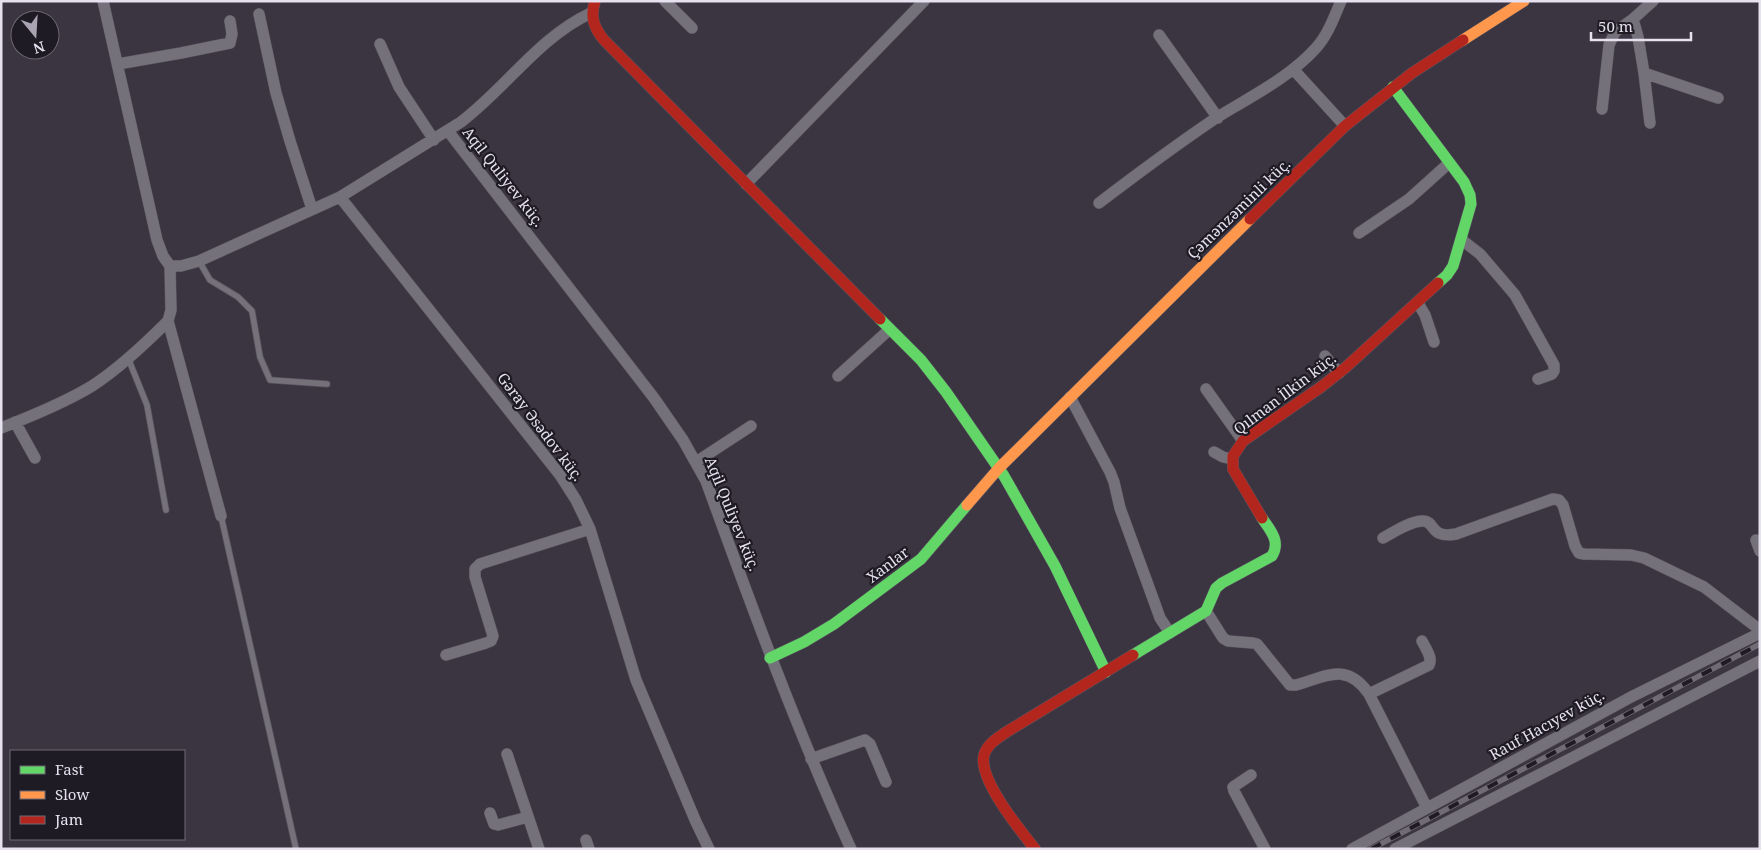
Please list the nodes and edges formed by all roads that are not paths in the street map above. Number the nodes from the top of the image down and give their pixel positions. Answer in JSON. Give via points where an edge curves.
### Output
{"nodes":[{"id":1,"x":103,"y":1,"type":"edge"},
{"id":2,"x":595,"y":1,"type":"edge"},
{"id":3,"x":665,"y":1,"type":"edge"},
{"id":4,"x":924,"y":1,"type":"edge"},
{"id":5,"x":1341,"y":1,"type":"edge"},
{"id":6,"x":1524,"y":1,"type":"edge"},
{"id":7,"x":1652,"y":1,"type":"edge"},
{"id":8,"x":591,"y":13,"type":"junction"},
{"id":9,"x":259,"y":14,"type":"dead end"},
{"id":10,"x":1633,"y":19,"type":"junction"},
{"id":11,"x":230,"y":21,"type":"dead end"},
{"id":12,"x":692,"y":28,"type":"dead end"},
{"id":13,"x":1159,"y":35,"type":"dead end"},
{"id":14,"x":380,"y":44,"type":"dead end"},
{"id":15,"x":118,"y":64,"type":"junction"},
{"id":16,"x":1293,"y":69,"type":"junction"},
{"id":17,"x":1644,"y":73,"type":"junction"},
{"id":18,"x":1393,"y":87,"type":"junction"},
{"id":19,"x":1718,"y":98,"type":"dead end"},
{"id":20,"x":1602,"y":109,"type":"dead end"},
{"id":21,"x":1218,"y":118,"type":"junction"},
{"id":22,"x":1650,"y":123,"type":"dead end"},
{"id":23,"x":1345,"y":126,"type":"junction"},
{"id":24,"x":448,"y":131,"type":"junction"},
{"id":25,"x":434,"y":140,"type":"junction"},
{"id":26,"x":1449,"y":163,"type":"junction"},
{"id":27,"x":746,"y":184,"type":"junction"},
{"id":28,"x":340,"y":197,"type":"junction"},
{"id":29,"x":1099,"y":204,"type":"dead end"},
{"id":30,"x":312,"y":209,"type":"junction"},
{"id":31,"x":1359,"y":233,"type":"dead end"},
{"id":32,"x":1462,"y":240,"type":"junction"},
{"id":33,"x":199,"y":261,"type":"junction"},
{"id":34,"x":170,"y":266,"type":"junction"},
{"id":35,"x":1418,"y":303,"type":"junction"},
{"id":36,"x":168,"y":321,"type":"junction"},
{"id":37,"x":890,"y":329,"type":"junction"},
{"id":38,"x":1434,"y":342,"type":"dead end"},
{"id":39,"x":1325,"y":356,"type":"dead end"},
{"id":40,"x":128,"y":358,"type":"junction"},
{"id":41,"x":1339,"y":373,"type":"junction"},
{"id":42,"x":838,"y":376,"type":"dead end"},
{"id":43,"x":1538,"y":379,"type":"dead end"},
{"id":44,"x":327,"y":384,"type":"dead end"},
{"id":45,"x":1206,"y":389,"type":"dead end"},
{"id":46,"x":1070,"y":398,"type":"junction"},
{"id":47,"x":15,"y":422,"type":"junction"},
{"id":48,"x":751,"y":426,"type":"dead end"},
{"id":49,"x":1,"y":428,"type":"edge"},
{"id":50,"x":1243,"y":441,"type":"junction"},
{"id":51,"x":1214,"y":452,"type":"dead end"},
{"id":52,"x":35,"y":458,"type":"dead end"},
{"id":53,"x":1232,"y":460,"type":"junction"},
{"id":54,"x":696,"y":462,"type":"junction"},
{"id":55,"x":999,"y":468,"type":"junction"},
{"id":56,"x":166,"y":510,"type":"dead end"},
{"id":57,"x":221,"y":516,"type":"joint"},
{"id":58,"x":590,"y":529,"type":"junction"},
{"id":59,"x":1383,"y":538,"type":"dead end"},
{"id":60,"x":1206,"y":611,"type":"junction"},
{"id":61,"x":1760,"y":632,"type":"edge"},
{"id":62,"x":1170,"y":633,"type":"junction"},
{"id":63,"x":1422,"y":641,"type":"dead end"},
{"id":64,"x":446,"y":656,"type":"dead end"},
{"id":65,"x":770,"y":658,"type":"junction"},
{"id":66,"x":1760,"y":661,"type":"edge"},
{"id":67,"x":1106,"y":672,"type":"junction"},
{"id":68,"x":1369,"y":694,"type":"junction"},
{"id":69,"x":507,"y":754,"type":"dead end"},
{"id":70,"x":811,"y":759,"type":"junction"},
{"id":71,"x":1251,"y":775,"type":"dead end"},
{"id":72,"x":886,"y":782,"type":"dead end"},
{"id":73,"x":1427,"y":808,"type":"junction"},
{"id":74,"x":490,"y":813,"type":"dead end"},
{"id":75,"x":528,"y":817,"type":"junction"},
{"id":76,"x":1415,"y":844,"type":"edge"},
{"id":77,"x":296,"y":849,"type":"edge"},
{"id":78,"x":539,"y":849,"type":"edge"},
{"id":79,"x":709,"y":849,"type":"edge"},
{"id":80,"x":851,"y":849,"type":"edge"},
{"id":81,"x":1035,"y":849,"type":"edge"},
{"id":82,"x":1265,"y":849,"type":"edge"},
{"id":83,"x":1352,"y":849,"type":"edge"},
{"id":84,"x":1395,"y":849,"type":"edge"}],
"edges":[{"from":1,"to":15,"type":"street"},
{"from":2,"to":8,"type":"street"},
{"from":3,"to":12,"type":"street"},
{"from":4,"to":27,"type":"street"},
{"from":5,"to":16,"type":"street","via":[[1329,29]]},
{"from":6,"to":18,"type":"street","name":"Çəmənzəminli küç."},
{"from":7,"to":10,"type":"street"},
{"from":8,"to":24,"type":"street","via":[[562,29],[479,108]]},
{"from":8,"to":27,"type":"street","via":[[604,40]]},
{"from":9,"to":30,"type":"street","via":[[276,93]]},
{"from":10,"to":17,"type":"street"},
{"from":10,"to":20,"type":"street","via":[[1615,32],[1609,45]]},
{"from":11,"to":15,"type":"street","via":[[230,43]]},
{"from":13,"to":21,"type":"street"},
{"from":14,"to":25,"type":"street","via":[[399,87]]},
{"from":15,"to":34,"type":"street","via":[[157,240]]},
{"from":16,"to":21,"type":"street"},
{"from":16,"to":23,"type":"street"},
{"from":17,"to":19,"type":"street"},
{"from":17,"to":22,"type":"street"},
{"from":18,"to":23,"type":"street","name":"Çəmənzəminli küç."},
{"from":18,"to":26,"type":"street","name":"Qılman İlkin küç."},
{"from":21,"to":29,"type":"street","via":[[1136,174]]},
{"from":23,"to":46,"type":"street","name":"Çəmənzəminli küç."},
{"from":24,"to":25,"type":"street"},
{"from":24,"to":54,"type":"street","name":"Aqil Quliyev küç.","via":[[654,398]]},
{"from":25,"to":28,"type":"street"},
{"from":26,"to":31,"type":"street","via":[[1409,199]]},
{"from":26,"to":32,"type":"street","name":"Qılman İlkin küç.","via":[[1470,195],[1471,204]]},
{"from":27,"to":37,"type":"street"},
{"from":28,"to":30,"type":"street"},
{"from":28,"to":58,"type":"street","name":"Gəray Əsədov küç.","via":[[560,475]]},
{"from":30,"to":33,"type":"street"},
{"from":32,"to":35,"type":"street","name":"Qılman İlkin küç.","via":[[1450,271]]},
{"from":32,"to":43,"type":"street","via":[[1480,254],[1521,304],[1554,366],[1552,374]]},
{"from":33,"to":34,"type":"street"},
{"from":33,"to":44,"type":"lane","via":[[210,280],[238,297],[252,311],[260,357],[270,380]]},
{"from":34,"to":36,"type":"street","via":[[171,310]]},
{"from":35,"to":38,"type":"street"},
{"from":35,"to":41,"type":"street","name":"Qılman İlkin küç."},
{"from":36,"to":40,"type":"street"},
{"from":36,"to":57,"type":"street"},
{"from":37,"to":42,"type":"street"},
{"from":37,"to":55,"type":"street","via":[[942,386]]},
{"from":39,"to":41,"type":"street"},
{"from":40,"to":47,"type":"street","via":[[93,385]]},
{"from":40,"to":56,"type":"lane","via":[[147,405]]},
{"from":41,"to":50,"type":"street","name":"Qılman İlkin küç."},
{"from":45,"to":50,"type":"street"},
{"from":46,"to":55,"type":"street","name":"Çəmənzəminli küç."},
{"from":46,"to":62,"type":"street","via":[[1110,472],[1160,618]]},
{"from":47,"to":49,"type":"street"},
{"from":47,"to":52,"type":"street"},
{"from":48,"to":54,"type":"street"},
{"from":50,"to":53,"type":"street","name":"Qılman İlkin küç."},
{"from":51,"to":53,"type":"street"},
{"from":53,"to":60,"type":"street","via":[[1235,475],[1275,538],[1275,551],[1267,560],[1216,588]]},
{"from":54,"to":65,"type":"street","name":"Aqil Quliyev küç.","via":[[706,481]]},
{"from":55,"to":65,"type":"street","name":"Xanlar","via":[[921,558],[834,624]]},
{"from":55,"to":67,"type":"street","via":[[1072,598]]},
{"from":57,"to":77,"type":"lane"},
{"from":58,"to":64,"type":"street","via":[[480,564],[475,569],[475,577],[493,636],[486,643]]},
{"from":58,"to":79,"type":"street","name":"Gəray Əsədov küç.","via":[[636,680]]},
{"from":59,"to":61,"type":"street","via":[[1414,522],[1423,521],[1440,535],[1456,534],[1553,498],[1563,505],[1579,553],[1644,558],[1704,586]]},
{"from":60,"to":62,"type":"street"},
{"from":60,"to":68,"type":"street","via":[[1223,638],[1257,644],[1290,685],[1345,674],[1362,684]]},
{"from":61,"to":73,"type":"street","name":"Rauf Hacıyev küç.","via":[[1631,697]]},
{"from":62,"to":67,"type":"street"},
{"from":63,"to":68,"type":"street","via":[[1430,657],[1429,666]]},
{"from":65,"to":70,"type":"street","name":"Aqil Quliyev küç."},
{"from":66,"to":76,"type":"street"},
{"from":67,"to":81,"type":"street","via":[[1008,731],[992,743],[983,756],[986,778]]},
{"from":68,"to":73,"type":"street"},
{"from":69,"to":75,"type":"street"},
{"from":70,"to":72,"type":"street","via":[[865,740],[870,744]]},
{"from":70,"to":80,"type":"street","name":"Aqil Quliyev küç."},
{"from":71,"to":82,"type":"street","via":[[1233,788]]},
{"from":73,"to":83,"type":"street","name":"Rauf Hacıyev küç."},
{"from":74,"to":75,"type":"street","via":[[494,824],[498,825]]},
{"from":75,"to":78,"type":"street"},
{"from":76,"to":84,"type":"street"}]}
